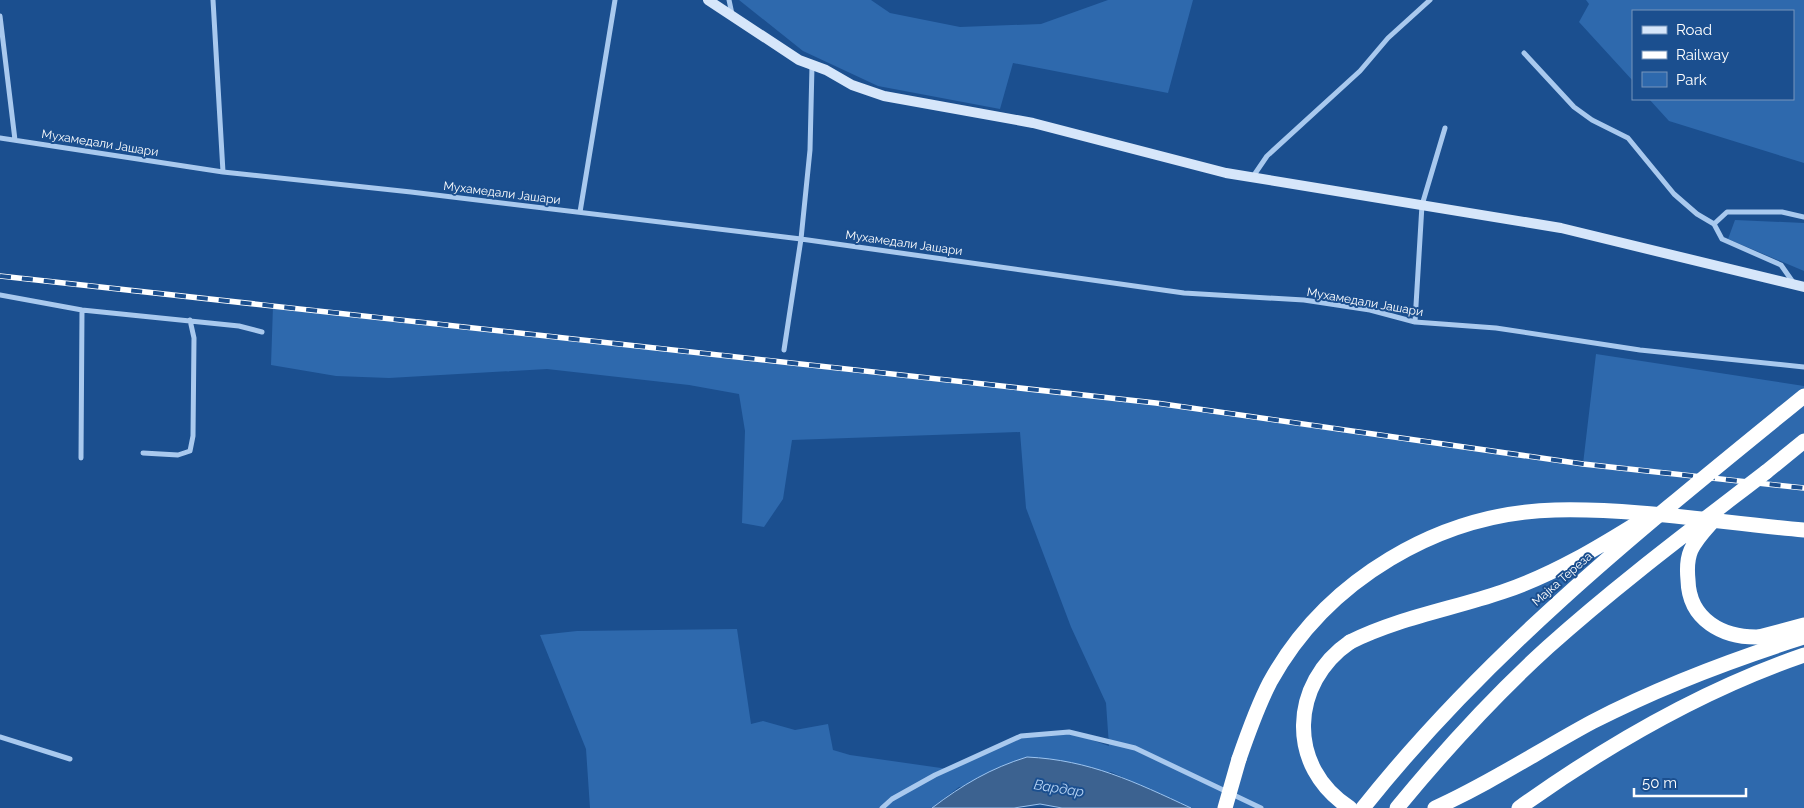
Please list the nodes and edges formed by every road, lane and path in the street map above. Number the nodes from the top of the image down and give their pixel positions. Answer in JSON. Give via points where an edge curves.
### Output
{"nodes":[{"id":1,"x":213,"y":0,"type":"edge"},
{"id":2,"x":615,"y":0,"type":"edge"},
{"id":3,"x":708,"y":0,"type":"edge"},
{"id":4,"x":729,"y":0,"type":"edge"},
{"id":5,"x":1430,"y":0,"type":"edge"},
{"id":6,"x":0,"y":16,"type":"edge"},
{"id":7,"x":733,"y":17,"type":"junction"},
{"id":8,"x":1524,"y":53,"type":"dead end"},
{"id":9,"x":812,"y":65,"type":"junction"},
{"id":10,"x":1445,"y":128,"type":"dead end"},
{"id":11,"x":0,"y":138,"type":"edge"},
{"id":12,"x":15,"y":140,"type":"junction"},
{"id":13,"x":223,"y":172,"type":"junction"},
{"id":14,"x":1252,"y":178,"type":"junction"},
{"id":15,"x":1422,"y":205,"type":"junction"},
{"id":16,"x":580,"y":212,"type":"junction"},
{"id":17,"x":1804,"y":217,"type":"edge"},
{"id":18,"x":1714,"y":224,"type":"junction"},
{"id":19,"x":801,"y":239,"type":"junction"},
{"id":20,"x":1800,"y":286,"type":"edge"},
{"id":21,"x":0,"y":295,"type":"edge"},
{"id":22,"x":82,"y":310,"type":"junction"},
{"id":23,"x":190,"y":320,"type":"junction"},
{"id":24,"x":1415,"y":322,"type":"junction"},
{"id":25,"x":262,"y":332,"type":"dead end"},
{"id":26,"x":784,"y":350,"type":"dead end"},
{"id":27,"x":1804,"y":367,"type":"edge"},
{"id":28,"x":1804,"y":396,"type":"edge"},
{"id":29,"x":1804,"y":441,"type":"edge"},
{"id":30,"x":143,"y":453,"type":"dead end"},
{"id":31,"x":81,"y":458,"type":"dead end"},
{"id":32,"x":1766,"y":472,"type":"junction"},
{"id":33,"x":1687,"y":491,"type":"junction"},
{"id":34,"x":1804,"y":530,"type":"edge"},
{"id":35,"x":1804,"y":625,"type":"edge"},
{"id":36,"x":1804,"y":637,"type":"edge"},
{"id":37,"x":1804,"y":654,"type":"edge"},
{"id":38,"x":0,"y":737,"type":"edge"},
{"id":39,"x":70,"y":759,"type":"dead end"},
{"id":40,"x":882,"y":808,"type":"edge"},
{"id":41,"x":1225,"y":808,"type":"edge"},
{"id":42,"x":1261,"y":808,"type":"edge"},
{"id":43,"x":1350,"y":808,"type":"edge"},
{"id":44,"x":1363,"y":808,"type":"edge"},
{"id":45,"x":1398,"y":808,"type":"edge"},
{"id":46,"x":1435,"y":808,"type":"edge"},
{"id":47,"x":1519,"y":808,"type":"edge"}],
"edges":[{"from":1,"to":13,"type":"street"},
{"from":2,"to":16,"type":"street"},
{"from":3,"to":7,"type":"main road"},
{"from":4,"to":7,"type":"street"},
{"from":5,"to":14,"type":"street","via":[[1388,38],[1360,71],[1266,156]]},
{"from":6,"to":12,"type":"street"},
{"from":7,"to":9,"type":"main road","via":[[792,56]]},
{"from":8,"to":18,"type":"street","via":[[1574,107],[1628,138],[1674,194]]},
{"from":9,"to":14,"type":"main road","via":[[852,85],[884,96],[1032,123]]},
{"from":9,"to":19,"type":"street","via":[[810,150]]},
{"from":10,"to":15,"type":"street"},
{"from":11,"to":12,"type":"street","name":"Мухамедали Јашари"},
{"from":12,"to":13,"type":"street","name":"Мухамедали Јашари"},
{"from":13,"to":16,"type":"street","name":"Мухамедали Јашари"},
{"from":14,"to":15,"type":"main road"},
{"from":15,"to":20,"type":"main road","via":[[1561,228]]},
{"from":15,"to":24,"type":"street"},
{"from":16,"to":19,"type":"street","name":"Мухамедали Јашари"},
{"from":17,"to":18,"type":"street","via":[[1782,212],[1727,212]]},
{"from":18,"to":20,"type":"street","via":[[1722,239],[1781,265]]},
{"from":19,"to":24,"type":"street","name":"Мухамедали Јашари","via":[[1184,293],[1304,300],[1370,310]]},
{"from":19,"to":26,"type":"street"},
{"from":21,"to":22,"type":"street"},
{"from":22,"to":23,"type":"street"},
{"from":22,"to":31,"type":"street"},
{"from":23,"to":25,"type":"street"},
{"from":23,"to":30,"type":"street","via":[[194,338],[190,451],[178,455]]},
{"from":24,"to":27,"type":"street","name":"Мухамедали Јашари","via":[[1496,328],[1640,350]]},
{"from":28,"to":33,"type":"highway","name":"Мајка Тереза","bridge":true},
{"from":29,"to":32,"type":"highway"},
{"from":32,"to":35,"type":"highway","bridge":true,"via":[[1704,532],[1692,549],[1688,566],[1690,596],[1698,614],[1725,633],[1759,637]]},
{"from":32,"to":45,"type":"highway","bridge":true,"via":[[1655,557],[1547,648],[1494,700]]},
{"from":33,"to":43,"type":"highway","bridge":true,"via":[[1605,543],[1530,582],[1379,629],[1350,642],[1329,659],[1309,692],[1304,716],[1305,742],[1314,768],[1331,793]]},
{"from":33,"to":44,"type":"highway","name":"Мајка Тереза","bridge":true,"via":[[1494,661]]},
{"from":34,"to":41,"type":"highway","bridge":true,"via":[[1642,513],[1555,510],[1492,519],[1443,533],[1401,552],[1364,576],[1310,627],[1288,654],[1271,681],[1252,724]]},
{"from":36,"to":46,"type":"highway","via":[[1704,670],[1644,697]]},
{"from":37,"to":47,"type":"highway","via":[[1736,681],[1656,721],[1583,764]]},
{"from":38,"to":39,"type":"street"},
{"from":40,"to":42,"type":"street","via":[[935,775],[1021,736],[1069,732],[1135,748]]}]}
